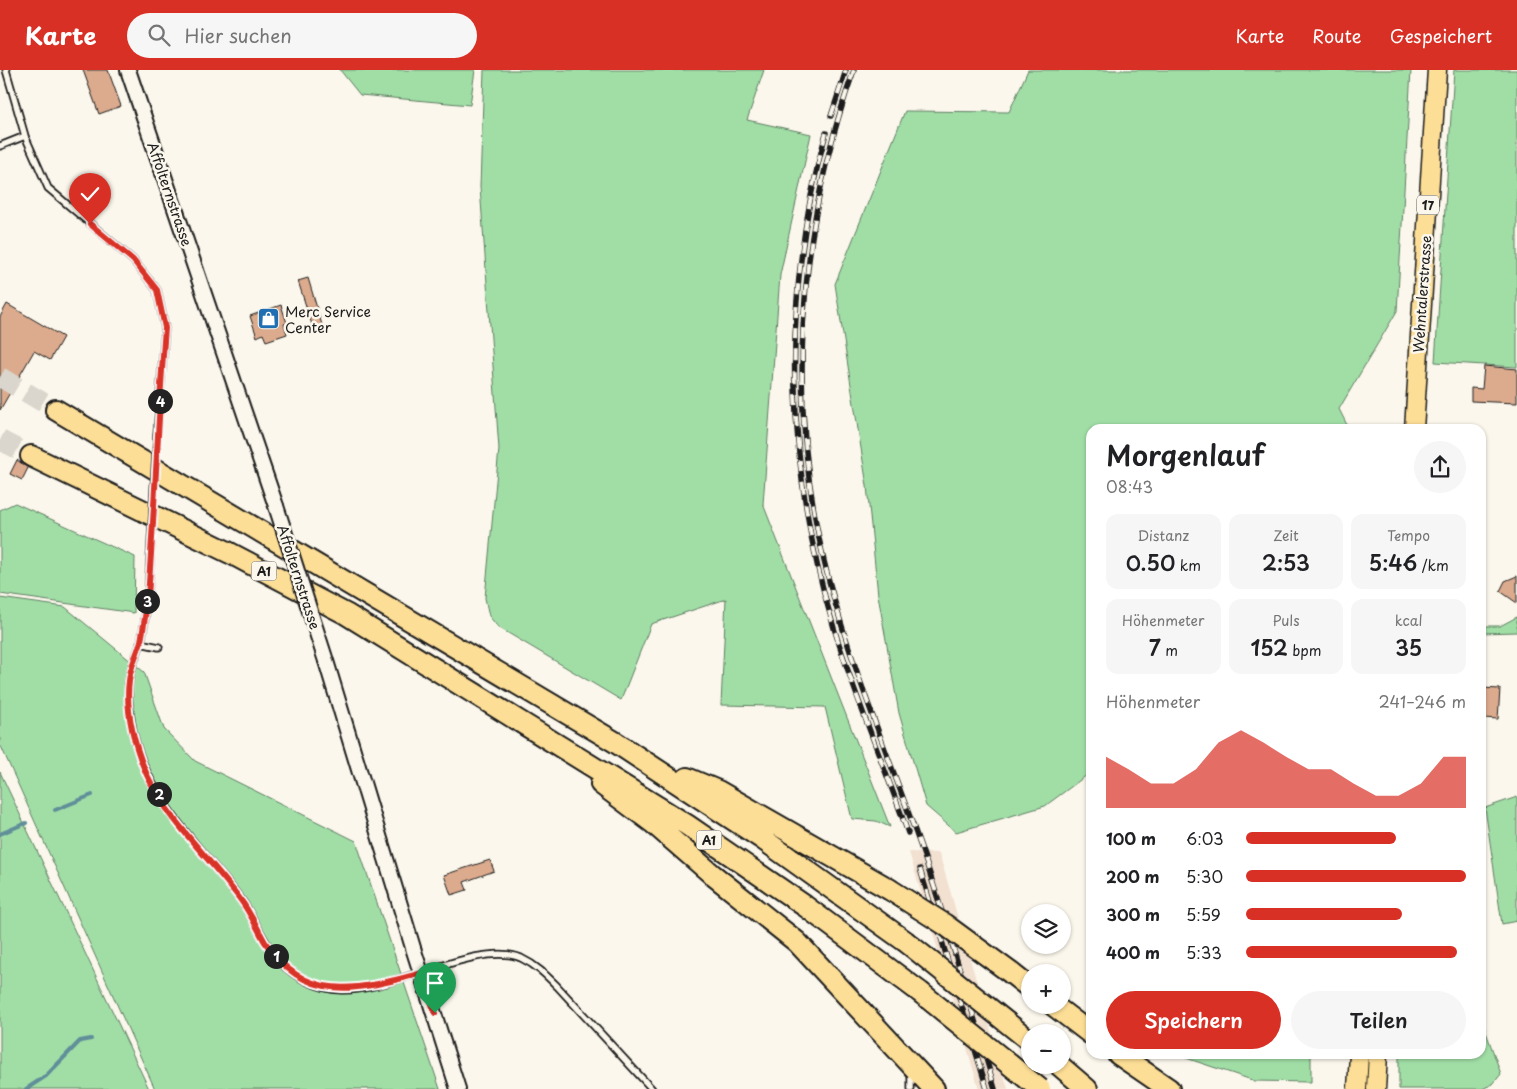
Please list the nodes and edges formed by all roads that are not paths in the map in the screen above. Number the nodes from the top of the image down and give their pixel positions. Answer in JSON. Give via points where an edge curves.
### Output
{"nodes":[{"id":1,"x":6,"y":70,"type":"edge"},
{"id":2,"x":128,"y":70,"type":"edge"},
{"id":3,"x":1437,"y":70,"type":"edge"},
{"id":4,"x":25,"y":136,"type":"junction"},
{"id":5,"x":0,"y":146,"type":"edge"},
{"id":6,"x":56,"y":410,"type":"tunnel mouth"},
{"id":7,"x":1414,"y":424,"type":"edge"},
{"id":8,"x":31,"y":456,"type":"tunnel mouth"},
{"id":9,"x":140,"y":643,"type":"junction"},
{"id":10,"x":159,"y":647,"type":"dead end"},
{"id":11,"x":489,"y":701,"type":"junction"},
{"id":12,"x":640,"y":758,"type":"junction"},
{"id":13,"x":422,"y":973,"type":"junction"},
{"id":14,"x":1021,"y":981,"type":"edge"},
{"id":15,"x":1065,"y":1014,"type":"edge"},
{"id":16,"x":1086,"y":1030,"type":"edge"},
{"id":17,"x":1021,"y":1033,"type":"edge"},
{"id":18,"x":1125,"y":1059,"type":"edge"},
{"id":19,"x":1359,"y":1059,"type":"edge"},
{"id":20,"x":1378,"y":1059,"type":"edge"},
{"id":21,"x":910,"y":1062,"type":"junction"},
{"id":22,"x":1070,"y":1074,"type":"edge"},
{"id":23,"x":458,"y":1089,"type":"edge"},
{"id":24,"x":652,"y":1089,"type":"edge"},
{"id":25,"x":911,"y":1089,"type":"edge"},
{"id":26,"x":934,"y":1089,"type":"edge"},
{"id":27,"x":1040,"y":1089,"type":"edge"},
{"id":28,"x":1087,"y":1089,"type":"edge"},
{"id":29,"x":1169,"y":1089,"type":"edge"},
{"id":30,"x":1357,"y":1089,"type":"edge"},
{"id":31,"x":1376,"y":1089,"type":"edge"}],
"edges":[{"from":1,"to":4,"type":"lane"},
{"from":2,"to":13,"type":"street","name":"Affolternstrasse","bridge":true,"via":[[276,506]]},
{"from":3,"to":7,"type":"main road","name":"Wehntalerstrasse","number":"17"},
{"from":4,"to":5,"type":"lane"},
{"from":4,"to":9,"type":"lane","bridge":true,"via":[[48,188],[133,260],[157,290],[165,328],[148,597]]},
{"from":6,"to":12,"type":"highway","number":"A1"},
{"from":8,"to":11,"type":"highway","number":"A1","via":[[230,553],[346,614]]},
{"from":9,"to":10,"type":"lane"},
{"from":9,"to":13,"type":"lane","via":[[128,682],[134,732],[147,775],[172,816],[241,900],[281,962],[306,980],[341,990],[365,988]]},
{"from":11,"to":21,"type":"highway","via":[[528,736],[590,776],[653,823],[797,942]]},
{"from":11,"to":27,"type":"highway","number":"A1","bridge":true,"via":[[747,865],[920,992]]},
{"from":12,"to":14,"type":"highway","bridge":true,"via":[[718,791],[889,889],[944,924]]},
{"from":12,"to":17,"type":"highway","number":"A1","bridge":true,"via":[[772,845],[905,941]]},
{"from":13,"to":23,"type":"street","name":"Affolternstrasse"},
{"from":13,"to":24,"type":"lane","via":[[481,955],[520,958],[552,980]]},
{"from":15,"to":16,"type":"highway"},
{"from":18,"to":29,"type":"highway"},
{"from":19,"to":30,"type":"main road"},
{"from":20,"to":31,"type":"main road"},
{"from":21,"to":25,"type":"lane"},
{"from":21,"to":26,"type":"highway"},
{"from":22,"to":28,"type":"highway"}]}
